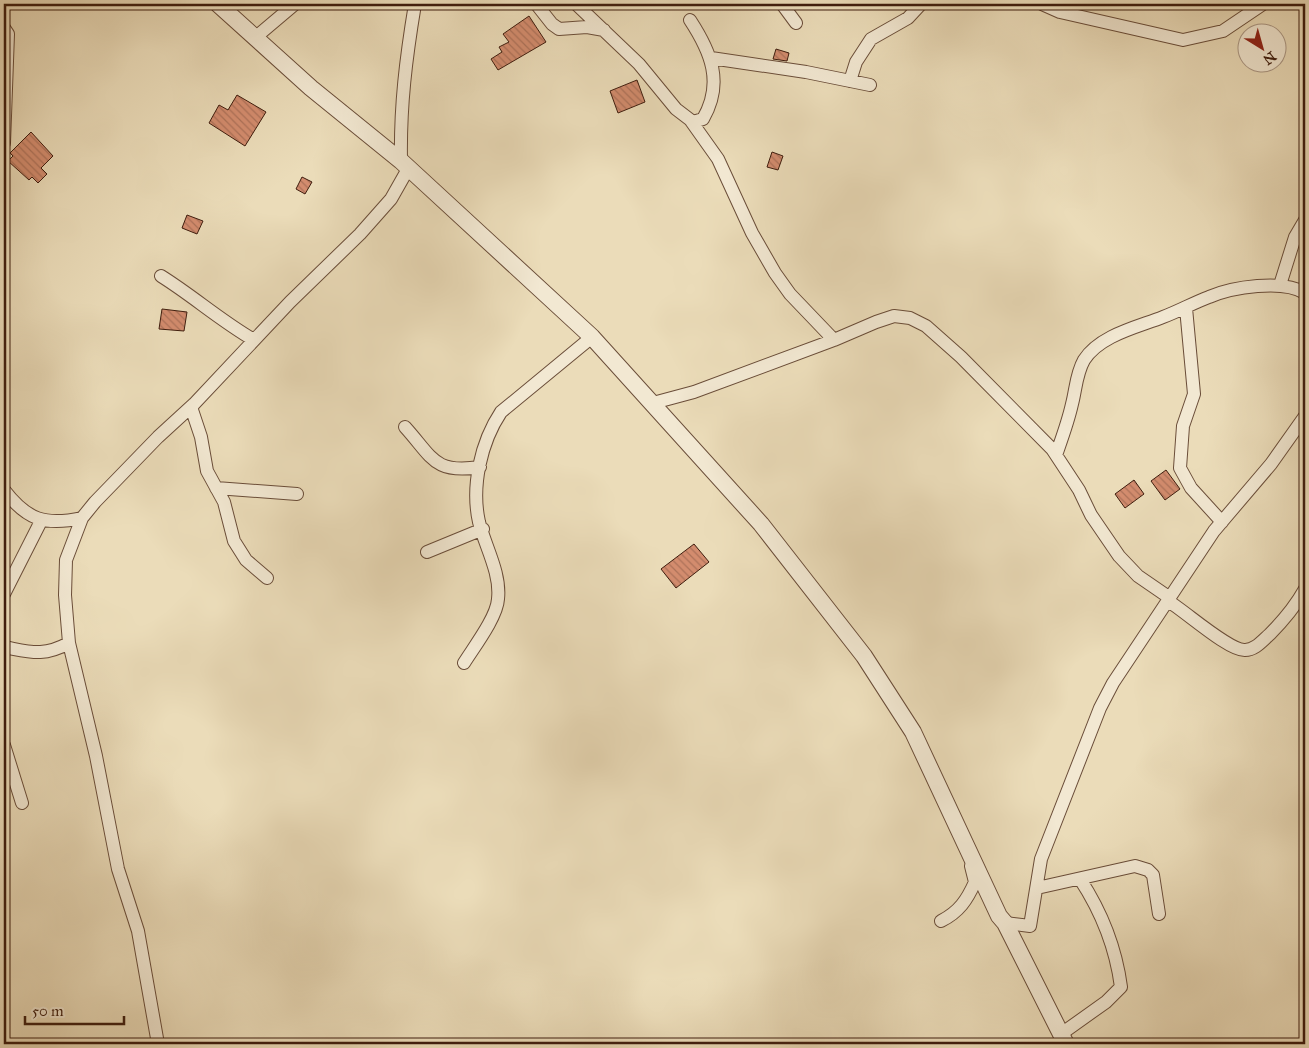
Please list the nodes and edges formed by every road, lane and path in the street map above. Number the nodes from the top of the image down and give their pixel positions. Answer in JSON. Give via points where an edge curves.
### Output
{"nodes":[{"id":1,"x":218,"y":4,"type":"edge"},
{"id":2,"x":296,"y":4,"type":"edge"},
{"id":3,"x":415,"y":4,"type":"edge"},
{"id":4,"x":576,"y":4,"type":"edge"},
{"id":5,"x":782,"y":4,"type":"edge"},
{"id":6,"x":921,"y":4,"type":"edge"},
{"id":7,"x":1042,"y":4,"type":"edge"},
{"id":8,"x":1263,"y":4,"type":"edge"},
{"id":9,"x":538,"y":5,"type":"dead end"},
{"id":10,"x":690,"y":20,"type":"dead end"},
{"id":11,"x":796,"y":23,"type":"dead end"},
{"id":12,"x":4,"y":28,"type":"edge"},
{"id":13,"x":604,"y":30,"type":"junction"},
{"id":14,"x":256,"y":37,"type":"junction"},
{"id":15,"x":711,"y":58,"type":"junction"},
{"id":16,"x":850,"y":81,"type":"junction"},
{"id":17,"x":870,"y":85,"type":"dead end"},
{"id":18,"x":691,"y":121,"type":"junction"},
{"id":19,"x":4,"y":143,"type":"edge"},
{"id":20,"x":404,"y":165,"type":"junction"},
{"id":21,"x":1305,"y":220,"type":"edge"},
{"id":22,"x":161,"y":276,"type":"dead end"},
{"id":23,"x":1280,"y":285,"type":"junction"},
{"id":24,"x":1305,"y":293,"type":"edge"},
{"id":25,"x":1186,"y":308,"type":"junction"},
{"id":26,"x":592,"y":337,"type":"junction"},
{"id":27,"x":254,"y":340,"type":"junction"},
{"id":28,"x":834,"y":340,"type":"junction"},
{"id":29,"x":653,"y":403,"type":"junction"},
{"id":30,"x":191,"y":407,"type":"junction"},
{"id":31,"x":1305,"y":416,"type":"edge"},
{"id":32,"x":405,"y":427,"type":"dead end"},
{"id":33,"x":1056,"y":455,"type":"junction"},
{"id":34,"x":480,"y":466,"type":"junction"},
{"id":35,"x":216,"y":488,"type":"junction"},
{"id":36,"x":4,"y":490,"type":"edge"},
{"id":37,"x":297,"y":494,"type":"dead end"},
{"id":38,"x":82,"y":518,"type":"junction"},
{"id":39,"x":41,"y":521,"type":"junction"},
{"id":40,"x":1222,"y":522,"type":"junction"},
{"id":41,"x":483,"y":529,"type":"junction"},
{"id":42,"x":428,"y":552,"type":"dead end"},
{"id":43,"x":268,"y":578,"type":"dead end"},
{"id":44,"x":1305,"y":589,"type":"edge"},
{"id":45,"x":4,"y":594,"type":"edge"},
{"id":46,"x":1169,"y":600,"type":"junction"},
{"id":47,"x":69,"y":643,"type":"junction"},
{"id":48,"x":4,"y":647,"type":"edge"},
{"id":49,"x":464,"y":663,"type":"dead end"},
{"id":50,"x":4,"y":745,"type":"edge"},
{"id":51,"x":22,"y":803,"type":"dead end"},
{"id":52,"x":964,"y":843,"type":"junction"},
{"id":53,"x":1080,"y":879,"type":"junction"},
{"id":54,"x":1037,"y":888,"type":"junction"},
{"id":55,"x":1159,"y":914,"type":"dead end"},
{"id":56,"x":941,"y":921,"type":"dead end"},
{"id":57,"x":1005,"y":923,"type":"junction"},
{"id":58,"x":1063,"y":1039,"type":"edge"},
{"id":59,"x":158,"y":1044,"type":"edge"}],
"edges":[{"from":1,"to":14,"type":"street"},
{"from":2,"to":14,"type":"street"},
{"from":3,"to":20,"type":"street","via":[[400,123]]},
{"from":4,"to":13,"type":"street"},
{"from":5,"to":11,"type":"street"},
{"from":6,"to":16,"type":"street","via":[[908,18],[871,39],[856,62]]},
{"from":7,"to":8,"type":"street","via":[[1060,12],[1183,40],[1223,31]]},
{"from":9,"to":13,"type":"street","via":[[552,24],[560,29],[587,27]]},
{"from":10,"to":15,"type":"street"},
{"from":12,"to":19,"type":"street","via":[[8,34]]},
{"from":13,"to":18,"type":"street","via":[[639,64],[676,109]]},
{"from":14,"to":20,"type":"street","via":[[311,88]]},
{"from":15,"to":16,"type":"street"},
{"from":15,"to":18,"type":"street","via":[[714,82],[710,104],[703,119]]},
{"from":16,"to":17,"type":"street"},
{"from":18,"to":28,"type":"street","via":[[718,159],[752,233],[775,273],[790,294]]},
{"from":20,"to":26,"type":"street"},
{"from":20,"to":27,"type":"street","via":[[391,199]]},
{"from":21,"to":23,"type":"street","via":[[1295,237]]},
{"from":22,"to":27,"type":"street"},
{"from":23,"to":24,"type":"street"},
{"from":23,"to":25,"type":"street","via":[[1210,296]]},
{"from":25,"to":33,"type":"street","via":[[1122,333],[1097,347],[1084,360]]},
{"from":25,"to":40,"type":"street","via":[[1194,394],[1183,426],[1180,468],[1191,488]]},
{"from":26,"to":29,"type":"street"},
{"from":26,"to":34,"type":"street","via":[[501,412],[492,426]]},
{"from":27,"to":30,"type":"street"},
{"from":28,"to":29,"type":"street","via":[[694,392]]},
{"from":28,"to":33,"type":"street","via":[[894,316],[910,318],[926,326],[961,357]]},
{"from":29,"to":52,"type":"street","via":[[760,524],[864,656],[913,732]]},
{"from":30,"to":35,"type":"street","via":[[207,471]]},
{"from":30,"to":38,"type":"street","via":[[119,476]]},
{"from":31,"to":40,"type":"street","via":[[1271,464]]},
{"from":32,"to":34,"type":"street","via":[[442,467],[460,470]]},
{"from":33,"to":46,"type":"street","via":[[1119,556]]},
{"from":34,"to":41,"type":"street","via":[[477,497],[479,522]]},
{"from":35,"to":37,"type":"street"},
{"from":35,"to":43,"type":"street","via":[[224,502],[238,551]]},
{"from":36,"to":39,"type":"street","via":[[24,513]]},
{"from":38,"to":39,"type":"street","via":[[63,522]]},
{"from":38,"to":47,"type":"street","via":[[66,560]]},
{"from":39,"to":45,"type":"street"},
{"from":40,"to":46,"type":"street"},
{"from":41,"to":42,"type":"street"},
{"from":41,"to":49,"type":"street","via":[[499,601]]},
{"from":44,"to":46,"type":"street","via":[[1287,618],[1256,647],[1245,650],[1223,642]]},
{"from":46,"to":54,"type":"street","via":[[1100,708],[1041,859]]},
{"from":47,"to":48,"type":"street","via":[[37,653]]},
{"from":47,"to":59,"type":"street","via":[[118,869],[138,931]]},
{"from":50,"to":51,"type":"street"},
{"from":52,"to":56,"type":"street","via":[[975,882],[963,906]]},
{"from":52,"to":57,"type":"street"},
{"from":53,"to":54,"type":"street"},
{"from":53,"to":55,"type":"street","via":[[1135,866],[1148,870],[1156,884]]},
{"from":53,"to":58,"type":"street","via":[[1103,921],[1121,987]]},
{"from":54,"to":57,"type":"street","via":[[1030,926]]},
{"from":57,"to":58,"type":"street"}]}
